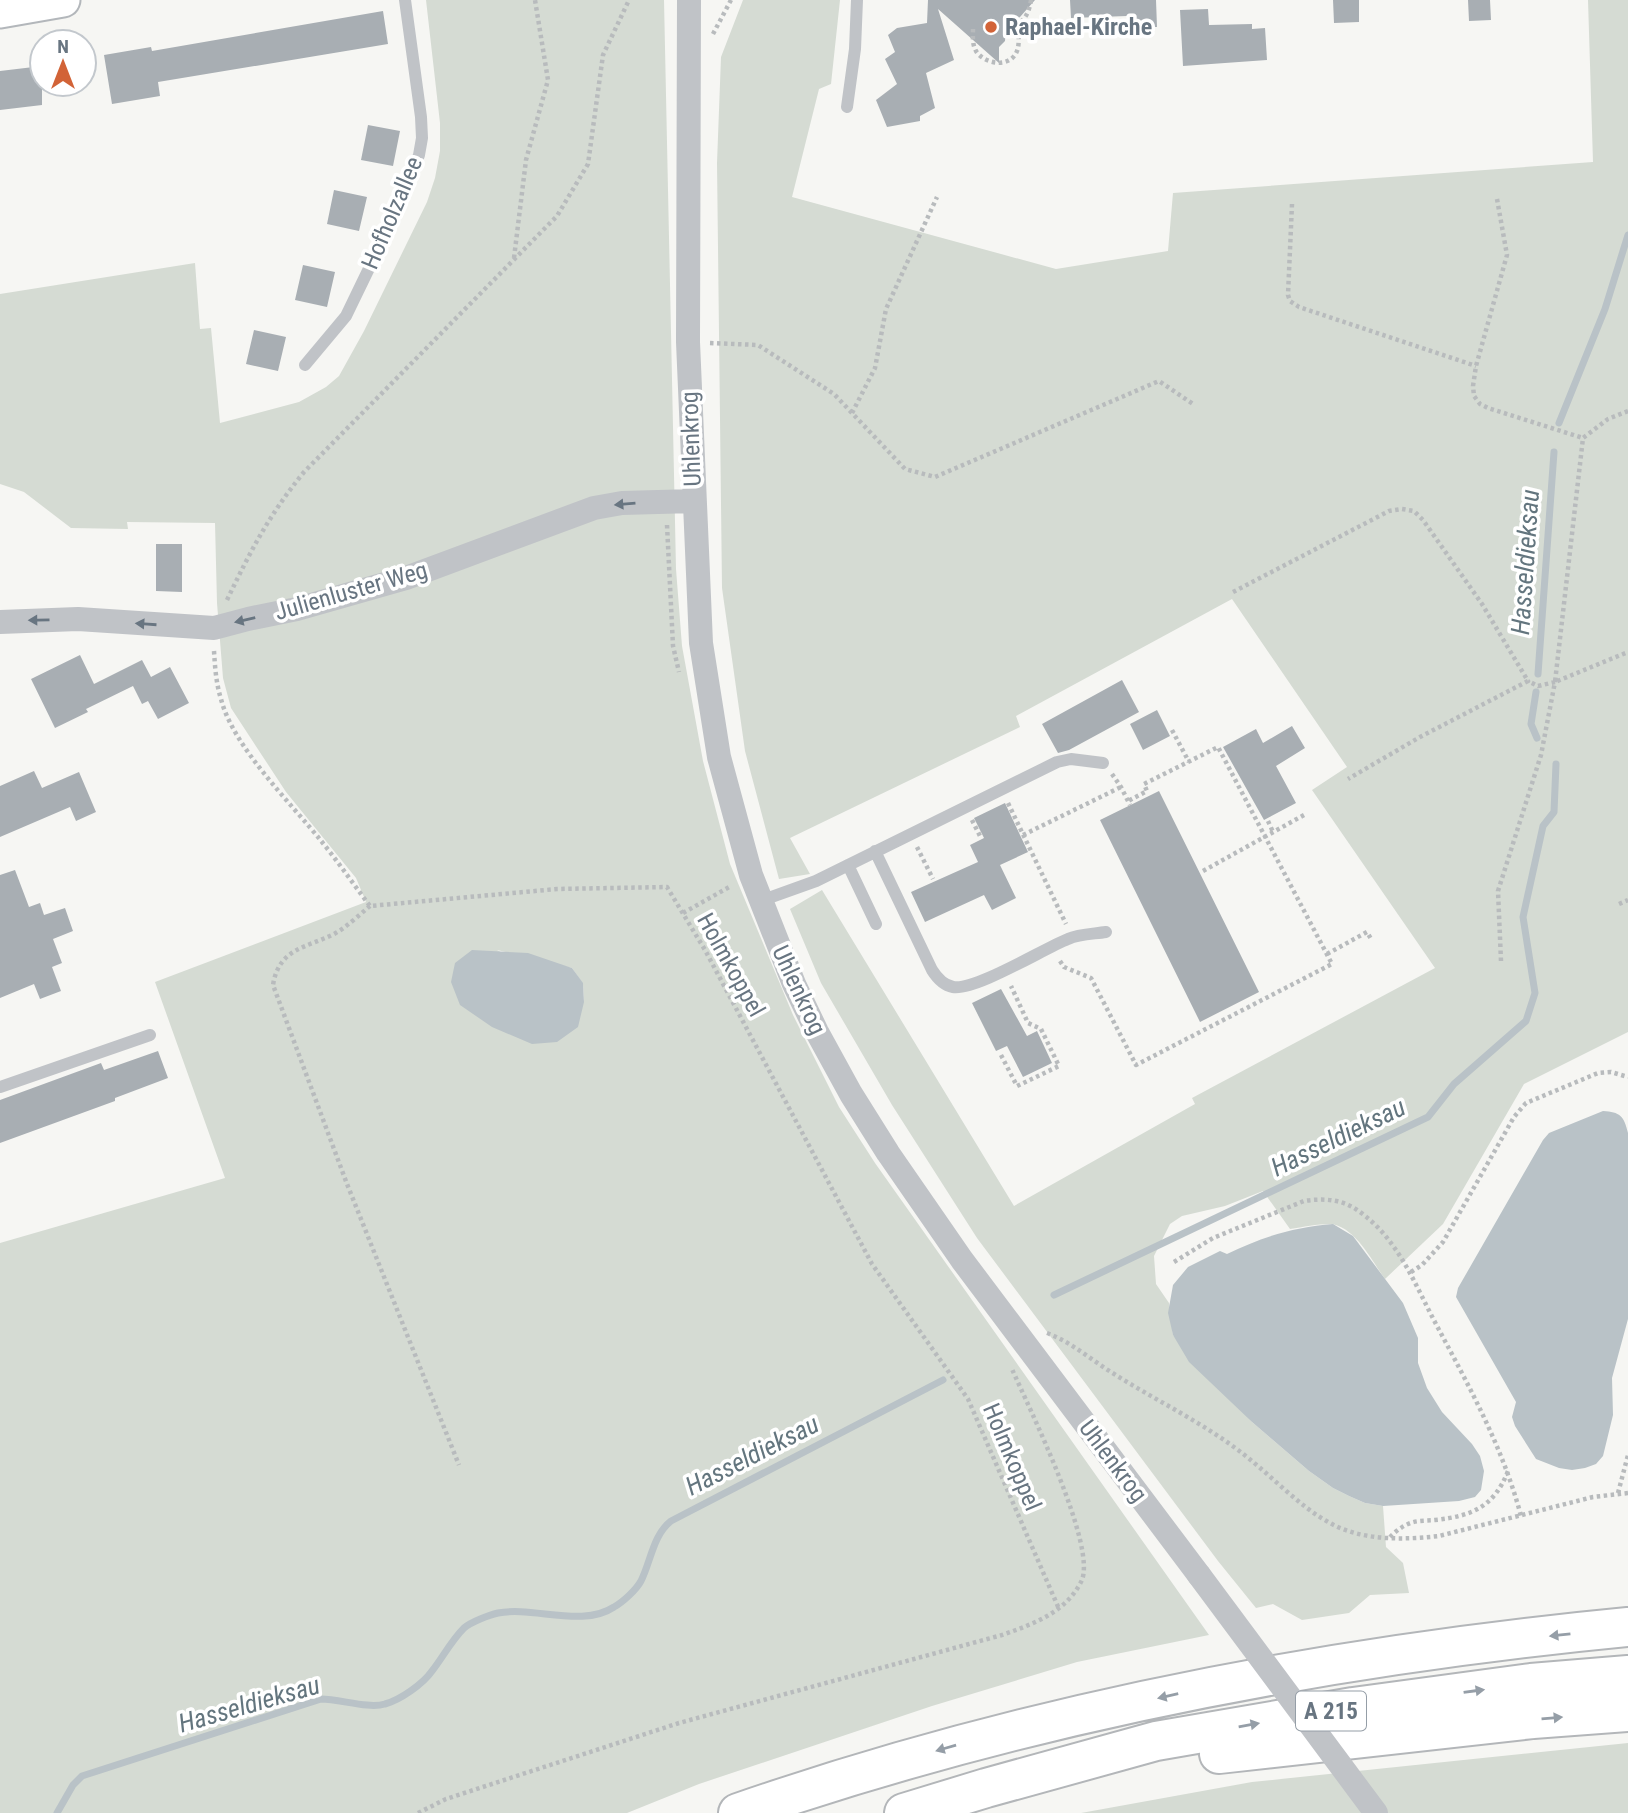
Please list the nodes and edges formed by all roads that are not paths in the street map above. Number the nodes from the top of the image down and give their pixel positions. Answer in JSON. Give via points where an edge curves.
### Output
{"nodes":[{"id":1,"x":63,"y":0,"type":"edge"},
{"id":2,"x":405,"y":0,"type":"edge"},
{"id":3,"x":689,"y":0,"type":"edge"},
{"id":4,"x":857,"y":0,"type":"edge"},
{"id":5,"x":0,"y":10,"type":"edge"},
{"id":6,"x":847,"y":107,"type":"dead end"},
{"id":7,"x":305,"y":365,"type":"dead end"},
{"id":8,"x":694,"y":500,"type":"junction"},
{"id":9,"x":0,"y":622,"type":"edge"},
{"id":10,"x":1103,"y":763,"type":"road end"},
{"id":11,"x":875,"y":851,"type":"junction"},
{"id":12,"x":848,"y":865,"type":"junction"},
{"id":13,"x":760,"y":901,"type":"junction"},
{"id":14,"x":876,"y":924,"type":"dead end"},
{"id":15,"x":1105,"y":932,"type":"dead end"},
{"id":16,"x":150,"y":1035,"type":"dead end"},
{"id":17,"x":0,"y":1087,"type":"edge"},
{"id":18,"x":1628,"y":1627,"type":"edge"},
{"id":19,"x":1628,"y":1675,"type":"edge"},
{"id":20,"x":1628,"y":1712,"type":"edge"},
{"id":21,"x":1040,"y":1775,"type":"junction"},
{"id":22,"x":738,"y":1813,"type":"edge"},
{"id":23,"x":904,"y":1813,"type":"edge"},
{"id":24,"x":1376,"y":1813,"type":"edge"}],
"edges":[{"from":1,"to":5,"type":"street"},
{"from":2,"to":7,"type":"lane","name":"Hofholzallee","via":[[421,117],[419,155],[346,316]]},
{"from":3,"to":8,"type":"street","name":"Uhlenkrog","via":[[688,342]]},
{"from":4,"to":6,"type":"lane"},
{"from":8,"to":9,"type":"street","name":"Julienluster Weg","one_way":true,"via":[[594,508],[406,578],[214,628],[78,620]]},
{"from":8,"to":13,"type":"street","name":"Uhlenkrog","via":[[701,643],[719,757]]},
{"from":10,"to":11,"type":"lane","via":[[1057,762]]},
{"from":11,"to":12,"type":"lane"},
{"from":11,"to":15,"type":"lane","via":[[937,978],[947,985],[964,987],[1072,937]]},
{"from":12,"to":13,"type":"lane"},
{"from":12,"to":14,"type":"lane"},
{"from":13,"to":24,"type":"street","name":"Uhlenkrog","bridge":true,"via":[[794,984],[851,1094],[923,1206],[1027,1334]]},
{"from":16,"to":17,"type":"lane"},
{"from":18,"to":22,"type":"highway","number":"A 215","one_way":true,"via":[[1376,1659],[1199,1689],[965,1743]]},
{"from":21,"to":19,"type":"highway","number":"A 215","one_way":true,"via":[[1156,1741],[1353,1707]]},
{"from":21,"to":20,"type":"highway","one_way":true},
{"from":21,"to":23,"type":"highway","number":"A 215"}]}
